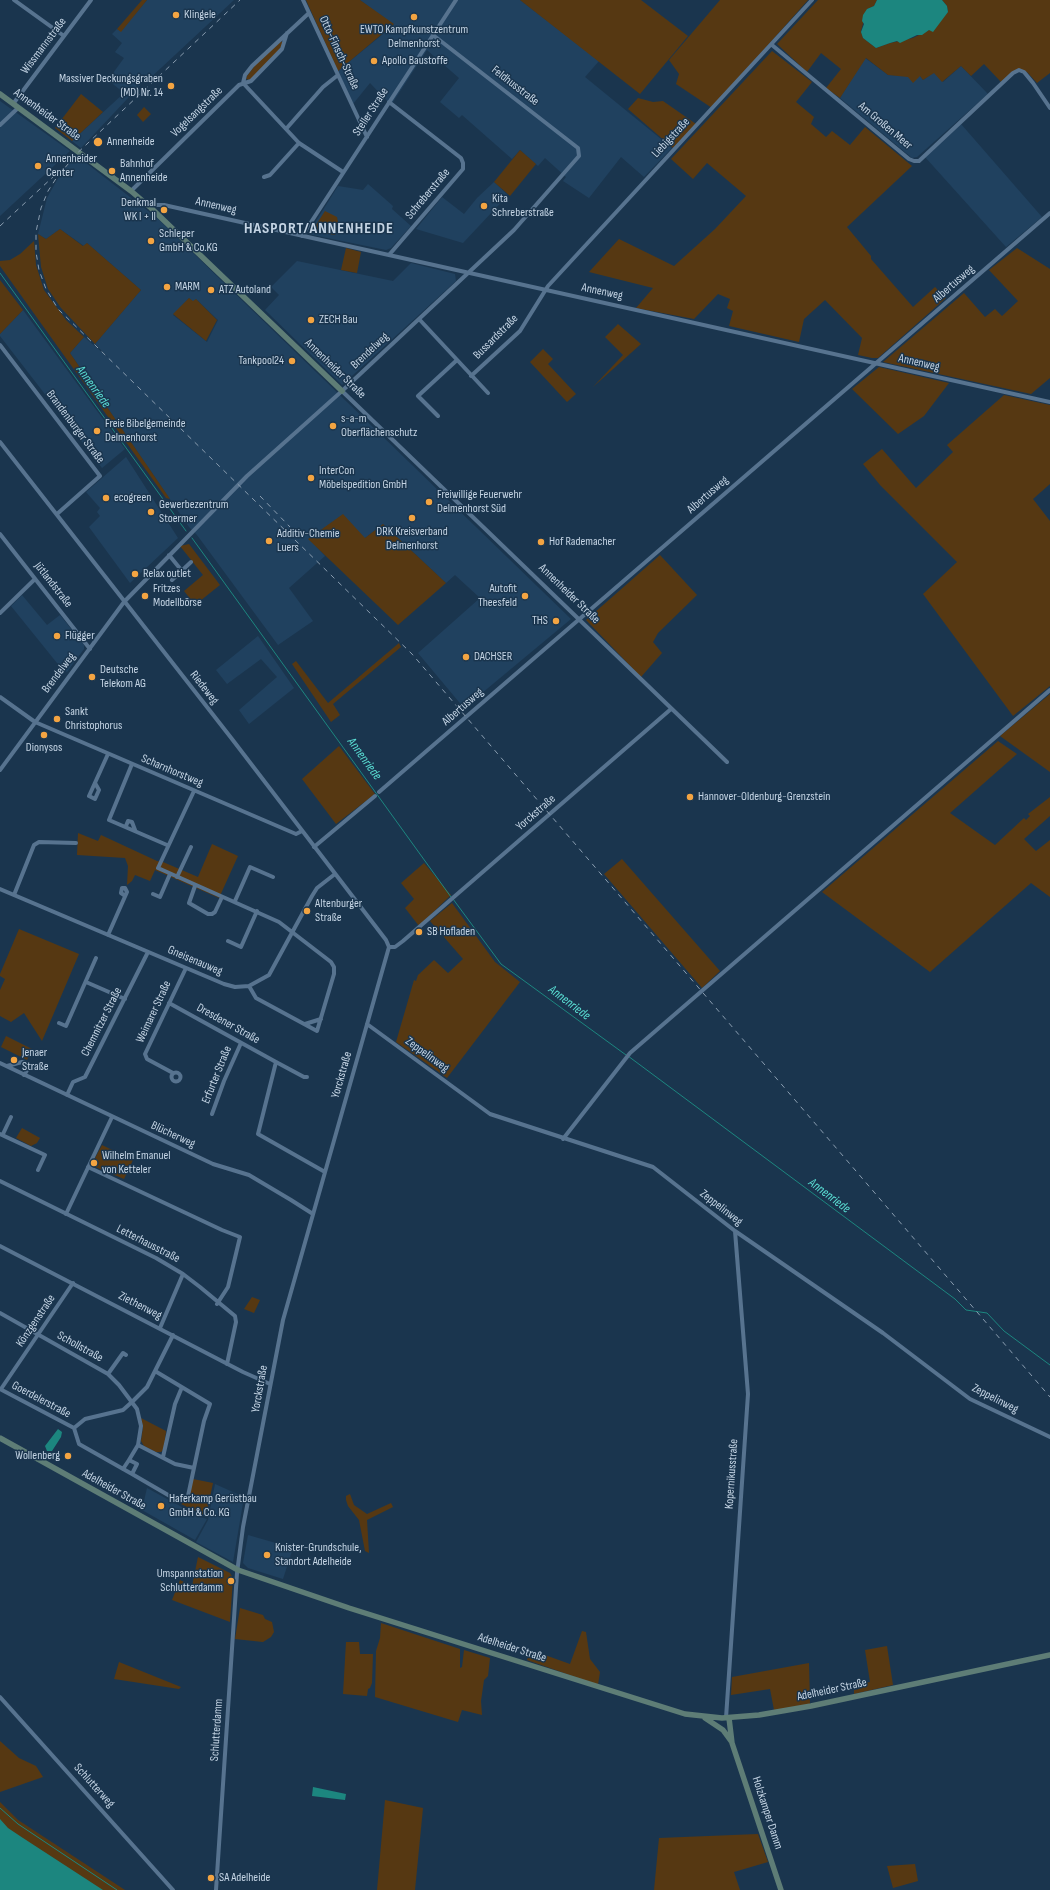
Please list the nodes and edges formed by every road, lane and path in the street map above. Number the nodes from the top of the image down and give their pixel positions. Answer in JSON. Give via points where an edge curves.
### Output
{"nodes":[{"id":1,"x":14,"y":0,"type":"edge"},
{"id":2,"x":91,"y":0,"type":"edge"},
{"id":3,"x":303,"y":0,"type":"edge"},
{"id":4,"x":456,"y":0,"type":"edge"},
{"id":5,"x":812,"y":0,"type":"edge"},
{"id":6,"x":309,"y":12,"type":"junction"},
{"id":7,"x":287,"y":33,"type":"junction"},
{"id":8,"x":64,"y":36,"type":"junction"},
{"id":9,"x":433,"y":36,"type":"junction"},
{"id":10,"x":772,"y":45,"type":"junction"},
{"id":11,"x":338,"y":75,"type":"junction"},
{"id":12,"x":243,"y":83,"type":"junction"},
{"id":13,"x":0,"y":94,"type":"edge"},
{"id":14,"x":389,"y":102,"type":"junction"},
{"id":15,"x":13,"y":104,"type":"junction"},
{"id":16,"x":18,"y":108,"type":"junction"},
{"id":17,"x":1050,"y":108,"type":"edge"},
{"id":18,"x":0,"y":125,"type":"edge"},
{"id":19,"x":286,"y":129,"type":"junction"},
{"id":20,"x":367,"y":137,"type":"junction"},
{"id":21,"x":299,"y":142,"type":"junction"},
{"id":22,"x":579,"y":156,"type":"joint"},
{"id":23,"x":343,"y":172,"type":"junction"},
{"id":24,"x":264,"y":177,"type":"dead end"},
{"id":25,"x":131,"y":191,"type":"junction"},
{"id":26,"x":152,"y":208,"type":"junction"},
{"id":27,"x":1050,"y":213,"type":"edge"},
{"id":28,"x":302,"y":236,"type":"junction"},
{"id":29,"x":389,"y":255,"type":"junction"},
{"id":30,"x":469,"y":274,"type":"junction"},
{"id":31,"x":544,"y":290,"type":"junction"},
{"id":32,"x":420,"y":319,"type":"junction"},
{"id":33,"x":0,"y":345,"type":"edge"},
{"id":34,"x":457,"y":360,"type":"junction"},
{"id":35,"x":877,"y":363,"type":"junction"},
{"id":36,"x":471,"y":376,"type":"junction"},
{"id":37,"x":342,"y":391,"type":"junction"},
{"id":38,"x":488,"y":394,"type":"dead end"},
{"id":39,"x":1050,"y":402,"type":"edge"},
{"id":40,"x":438,"y":416,"type":"dead end"},
{"id":41,"x":0,"y":442,"type":"edge"},
{"id":42,"x":58,"y":514,"type":"junction"},
{"id":43,"x":0,"y":534,"type":"edge"},
{"id":44,"x":169,"y":555,"type":"junction"},
{"id":45,"x":191,"y":562,"type":"dead end"},
{"id":46,"x":182,"y":571,"type":"junction"},
{"id":47,"x":35,"y":579,"type":"junction"},
{"id":48,"x":172,"y":580,"type":"dead end"},
{"id":49,"x":124,"y":602,"type":"junction"},
{"id":50,"x":0,"y":614,"type":"edge"},
{"id":51,"x":580,"y":620,"type":"junction"},
{"id":52,"x":90,"y":649,"type":"junction"},
{"id":53,"x":1050,"y":690,"type":"edge"},
{"id":54,"x":0,"y":697,"type":"edge"},
{"id":55,"x":671,"y":709,"type":"junction"},
{"id":56,"x":35,"y":722,"type":"junction"},
{"id":57,"x":108,"y":754,"type":"junction"},
{"id":58,"x":727,"y":762,"type":"dead end"},
{"id":59,"x":132,"y":764,"type":"junction"},
{"id":60,"x":0,"y":770,"type":"edge"},
{"id":61,"x":96,"y":783,"type":"dead end"},
{"id":62,"x":194,"y":791,"type":"junction"},
{"id":63,"x":380,"y":792,"type":"dead end"},
{"id":64,"x":375,"y":796,"type":"dead end"},
{"id":65,"x":302,"y":831,"type":"junction"},
{"id":66,"x":76,"y":843,"type":"dead end"},
{"id":67,"x":167,"y":844,"type":"junction"},
{"id":68,"x":191,"y":847,"type":"dead end"},
{"id":69,"x":314,"y":847,"type":"junction"},
{"id":70,"x":170,"y":874,"type":"junction"},
{"id":71,"x":335,"y":874,"type":"junction"},
{"id":72,"x":177,"y":877,"type":"junction"},
{"id":73,"x":273,"y":877,"type":"dead end"},
{"id":74,"x":195,"y":886,"type":"junction"},
{"id":75,"x":0,"y":889,"type":"edge"},
{"id":76,"x":153,"y":894,"type":"dead end"},
{"id":77,"x":14,"y":895,"type":"junction"},
{"id":78,"x":124,"y":895,"type":"dead end"},
{"id":79,"x":222,"y":897,"type":"junction"},
{"id":80,"x":235,"y":902,"type":"junction"},
{"id":81,"x":256,"y":911,"type":"junction"},
{"id":82,"x":293,"y":933,"type":"junction"},
{"id":83,"x":108,"y":934,"type":"junction"},
{"id":84,"x":228,"y":941,"type":"dead end"},
{"id":85,"x":389,"y":947,"type":"junction"},
{"id":86,"x":148,"y":952,"type":"junction"},
{"id":87,"x":96,"y":958,"type":"dead end"},
{"id":88,"x":186,"y":968,"type":"junction"},
{"id":89,"x":86,"y":982,"type":"junction"},
{"id":90,"x":249,"y":986,"type":"junction"},
{"id":91,"x":125,"y":999,"type":"junction"},
{"id":92,"x":170,"y":1003,"type":"junction"},
{"id":93,"x":321,"y":1018,"type":"junction"},
{"id":94,"x":59,"y":1023,"type":"dead end"},
{"id":95,"x":305,"y":1024,"type":"junction"},
{"id":96,"x":367,"y":1024,"type":"junction"},
{"id":97,"x":241,"y":1043,"type":"junction"},
{"id":98,"x":276,"y":1062,"type":"junction"},
{"id":99,"x":0,"y":1064,"type":"edge"},
{"id":100,"x":6,"y":1066,"type":"junction"},
{"id":101,"x":173,"y":1073,"type":"dead end"},
{"id":102,"x":24,"y":1075,"type":"junction"},
{"id":103,"x":307,"y":1077,"type":"dead end"},
{"id":104,"x":67,"y":1095,"type":"junction"},
{"id":105,"x":212,"y":1114,"type":"dead end"},
{"id":106,"x":11,"y":1117,"type":"dead end"},
{"id":107,"x":112,"y":1117,"type":"junction"},
{"id":108,"x":1,"y":1134,"type":"edge"},
{"id":109,"x":563,"y":1139,"type":"junction"},
{"id":110,"x":88,"y":1167,"type":"junction"},
{"id":111,"x":38,"y":1170,"type":"dead end"},
{"id":112,"x":325,"y":1172,"type":"junction"},
{"id":113,"x":0,"y":1181,"type":"edge"},
{"id":114,"x":66,"y":1214,"type":"junction"},
{"id":115,"x":312,"y":1214,"type":"junction"},
{"id":116,"x":734,"y":1232,"type":"junction"},
{"id":117,"x":0,"y":1246,"type":"edge"},
{"id":118,"x":183,"y":1274,"type":"junction"},
{"id":119,"x":73,"y":1283,"type":"junction"},
{"id":120,"x":217,"y":1304,"type":"junction"},
{"id":121,"x":0,"y":1313,"type":"edge"},
{"id":122,"x":160,"y":1328,"type":"junction"},
{"id":123,"x":38,"y":1335,"type":"junction"},
{"id":124,"x":173,"y":1335,"type":"junction"},
{"id":125,"x":118,"y":1349,"type":"dead end"},
{"id":126,"x":227,"y":1364,"type":"junction"},
{"id":127,"x":155,"y":1371,"type":"junction"},
{"id":128,"x":108,"y":1374,"type":"junction"},
{"id":129,"x":270,"y":1384,"type":"junction"},
{"id":130,"x":182,"y":1387,"type":"junction"},
{"id":131,"x":1,"y":1389,"type":"edge"},
{"id":132,"x":133,"y":1401,"type":"junction"},
{"id":133,"x":74,"y":1428,"type":"junction"},
{"id":134,"x":1050,"y":1437,"type":"edge"},
{"id":135,"x":0,"y":1438,"type":"edge"},
{"id":136,"x":138,"y":1445,"type":"junction"},
{"id":137,"x":163,"y":1457,"type":"junction"},
{"id":138,"x":129,"y":1460,"type":"junction"},
{"id":139,"x":194,"y":1468,"type":"junction"},
{"id":140,"x":123,"y":1469,"type":"junction"},
{"id":141,"x":132,"y":1474,"type":"junction"},
{"id":142,"x":238,"y":1570,"type":"junction"},
{"id":143,"x":1050,"y":1655,"type":"edge"},
{"id":144,"x":0,"y":1697,"type":"edge"},
{"id":145,"x":703,"y":1717,"type":"junction"},
{"id":146,"x":726,"y":1718,"type":"junction"},
{"id":147,"x":723,"y":1730,"type":"junction"},
{"id":148,"x":732,"y":1743,"type":"junction"},
{"id":149,"x":173,"y":1890,"type":"edge"},
{"id":150,"x":216,"y":1890,"type":"edge"},
{"id":151,"x":781,"y":1890,"type":"edge"}],
"edges":[{"from":1,"to":8,"type":"street"},
{"from":2,"to":8,"type":"street","name":"Wissmannstraße"},
{"from":3,"to":6,"type":"street","name":"Otto-Finsch-Straße"},
{"from":4,"to":9,"type":"street","name":"Steller Straße"},
{"from":5,"to":10,"type":"street","name":"Liebigstraße"},
{"from":6,"to":7,"type":"street","name":"Vogelsangstraße"},
{"from":6,"to":11,"type":"street","name":"Otto-Finsch-Straße"},
{"from":7,"to":12,"type":"street","name":"Vogelsangstraße","via":[[252,66]]},
{"from":7,"to":12,"type":"street","name":"Vogelsangstraße","via":[[282,49],[251,81]]},
{"from":8,"to":15,"type":"street","name":"Wissmannstraße"},
{"from":9,"to":14,"type":"street","name":"Steller Straße"},
{"from":9,"to":22,"type":"street","name":"Feldhusstraße","via":[[578,148]]},
{"from":10,"to":17,"type":"street","name":"Am Großen Meer","via":[[908,159],[914,161],[919,161],[1019,70],[1033,83]]},
{"from":10,"to":31,"type":"street","name":"Liebigstraße"},
{"from":11,"to":19,"type":"street","via":[[323,87]]},
{"from":11,"to":20,"type":"street","name":"Otto-Finsch-Straße"},
{"from":12,"to":19,"type":"street"},
{"from":12,"to":25,"type":"street","name":"Vogelsangstraße"},
{"from":13,"to":15,"type":"main road","name":"Annenheider Straße"},
{"from":14,"to":20,"type":"street","name":"Steller Straße"},
{"from":14,"to":29,"type":"street","name":"Schreberstraße","via":[[461,158],[463,163],[462,169]]},
{"from":15,"to":16,"type":"main road","name":"Annenheider Straße"},
{"from":16,"to":18,"type":"street"},
{"from":16,"to":25,"type":"main road","name":"Annenheider Straße"},
{"from":19,"to":21,"type":"street"},
{"from":20,"to":23,"type":"street","name":"Steller Straße"},
{"from":21,"to":23,"type":"street"},
{"from":21,"to":24,"type":"street","via":[[270,175]]},
{"from":22,"to":30,"type":"street","name":"Brendelweg","via":[[514,230]]},
{"from":23,"to":28,"type":"street","name":"Steller Straße"},
{"from":25,"to":26,"type":"main road","name":"Annenheider Straße"},
{"from":26,"to":28,"type":"street","name":"Annenweg","via":[[154,205],[164,205]]},
{"from":26,"to":37,"type":"main road","name":"Annenheider Straße"},
{"from":27,"to":35,"type":"street","name":"Albertusweg"},
{"from":28,"to":29,"type":"street","name":"Annenweg"},
{"from":29,"to":30,"type":"street","name":"Annenweg"},
{"from":30,"to":31,"type":"street","name":"Annenweg"},
{"from":30,"to":32,"type":"street","name":"Brendelweg"},
{"from":31,"to":35,"type":"street","name":"Annenweg"},
{"from":31,"to":36,"type":"street","name":"Bussardstraße","via":[[520,331]]},
{"from":32,"to":34,"type":"street"},
{"from":32,"to":37,"type":"street","name":"Brendelweg"},
{"from":33,"to":42,"type":"street","name":"Brandenburger Straße","via":[[100,476]]},
{"from":34,"to":36,"type":"street"},
{"from":34,"to":40,"type":"street","via":[[418,396]]},
{"from":35,"to":39,"type":"street","name":"Annenweg"},
{"from":35,"to":51,"type":"street","name":"Albertusweg"},
{"from":36,"to":38,"type":"street"},
{"from":37,"to":44,"type":"street","name":"Brendelweg","via":[[247,476]]},
{"from":37,"to":51,"type":"street","name":"Annenheider Straße"},
{"from":41,"to":42,"type":"street","name":"Riedeweg"},
{"from":42,"to":49,"type":"street","name":"Riedeweg"},
{"from":43,"to":47,"type":"street","name":"Jütlandstraße"},
{"from":44,"to":46,"type":"street"},
{"from":44,"to":49,"type":"street","name":"Brendelweg"},
{"from":45,"to":46,"type":"street"},
{"from":46,"to":48,"type":"street"},
{"from":47,"to":50,"type":"street"},
{"from":47,"to":52,"type":"street","name":"Jütlandstraße"},
{"from":49,"to":52,"type":"street","name":"Brendelweg"},
{"from":49,"to":65,"type":"street","name":"Riedeweg"},
{"from":51,"to":55,"type":"street","name":"Annenheider Straße"},
{"from":51,"to":63,"type":"street","name":"Albertusweg"},
{"from":52,"to":56,"type":"street","name":"Brendelweg"},
{"from":53,"to":109,"type":"street","via":[[630,1053]]},
{"from":54,"to":56,"type":"street","name":"Scharnhorstweg"},
{"from":55,"to":58,"type":"street","name":"Annenheider Straße"},
{"from":55,"to":85,"type":"street","name":"Yorckstraße","via":[[403,941],[395,947]]},
{"from":56,"to":57,"type":"street","name":"Scharnhorstweg"},
{"from":56,"to":60,"type":"street","name":"Brendelweg"},
{"from":57,"to":59,"type":"street","name":"Scharnhorstweg"},
{"from":57,"to":61,"type":"street"},
{"from":59,"to":62,"type":"street","name":"Scharnhorstweg"},
{"from":59,"to":67,"type":"street","via":[[109,820]]},
{"from":62,"to":65,"type":"street","name":"Scharnhorstweg","via":[[296,834]]},
{"from":62,"to":67,"type":"street"},
{"from":64,"to":69,"type":"street"},
{"from":65,"to":69,"type":"street","name":"Riedeweg"},
{"from":66,"to":77,"type":"street","via":[[39,842],[34,845]]},
{"from":67,"to":70,"type":"street","via":[[158,868]]},
{"from":68,"to":72,"type":"street"},
{"from":69,"to":71,"type":"street","name":"Riedeweg"},
{"from":70,"to":72,"type":"street"},
{"from":70,"to":76,"type":"street","via":[[160,897]]},
{"from":71,"to":82,"type":"street","via":[[317,888]]},
{"from":71,"to":85,"type":"street","name":"Riedeweg"},
{"from":72,"to":74,"type":"street"},
{"from":73,"to":80,"type":"street","via":[[250,867]]},
{"from":74,"to":79,"type":"street"},
{"from":74,"to":79,"type":"street","via":[[189,903],[208,914],[215,912]]},
{"from":75,"to":77,"type":"street","name":"Gneisenauweg"},
{"from":77,"to":83,"type":"street","name":"Gneisenauweg"},
{"from":78,"to":83,"type":"street"},
{"from":79,"to":80,"type":"street"},
{"from":80,"to":81,"type":"street"},
{"from":81,"to":82,"type":"street","via":[[279,922]]},
{"from":81,"to":84,"type":"street","via":[[240,947]]},
{"from":82,"to":90,"type":"street","via":[[269,975]]},
{"from":82,"to":93,"type":"street","via":[[334,967]]},
{"from":83,"to":86,"type":"street","name":"Gneisenauweg"},
{"from":85,"to":96,"type":"street","name":"Yorckstraße"},
{"from":86,"to":88,"type":"street","name":"Gneisenauweg"},
{"from":86,"to":91,"type":"street","name":"Chemnitzer Straße"},
{"from":87,"to":89,"type":"street"},
{"from":88,"to":90,"type":"street","name":"Gneisenauweg","via":[[224,984],[235,987]]},
{"from":88,"to":92,"type":"street","name":"Weimarer Straße"},
{"from":89,"to":91,"type":"street"},
{"from":89,"to":94,"type":"street","via":[[66,1026]]},
{"from":90,"to":95,"type":"street","via":[[256,998]]},
{"from":91,"to":104,"type":"street","name":"Chemnitzer Straße","via":[[86,1077],[73,1082]]},
{"from":92,"to":97,"type":"street","name":"Dresdener Straße"},
{"from":92,"to":101,"type":"street","name":"Weimarer Straße","via":[[145,1054],[147,1059]]},
{"from":93,"to":95,"type":"street"},
{"from":93,"to":95,"type":"street","via":[[317,1031]]},
{"from":96,"to":109,"type":"street","name":"Zeppelinweg","via":[[490,1114]]},
{"from":96,"to":112,"type":"street","name":"Yorckstraße"},
{"from":97,"to":98,"type":"street","name":"Dresdener Straße"},
{"from":97,"to":105,"type":"street","name":"Erfurter Straße"},
{"from":98,"to":103,"type":"street","name":"Dresdener Straße"},
{"from":98,"to":112,"type":"street","via":[[258,1134]]},
{"from":99,"to":100,"type":"street","name":"Blücherweg"},
{"from":100,"to":102,"type":"street","name":"Blücherweg"},
{"from":100,"to":102,"type":"street","name":"Blücherweg","via":[[25,1063],[28,1069]]},
{"from":102,"to":104,"type":"street","name":"Blücherweg"},
{"from":104,"to":107,"type":"street","name":"Blücherweg"},
{"from":106,"to":108,"type":"street"},
{"from":107,"to":110,"type":"street"},
{"from":107,"to":115,"type":"street","name":"Blücherweg","via":[[213,1164],[249,1175]]},
{"from":108,"to":111,"type":"street","via":[[45,1155]]},
{"from":109,"to":116,"type":"street","name":"Zeppelinweg","via":[[653,1167]]},
{"from":110,"to":114,"type":"street"},
{"from":110,"to":120,"type":"street","via":[[240,1237],[228,1287]]},
{"from":112,"to":115,"type":"street","name":"Yorckstraße"},
{"from":113,"to":114,"type":"street","name":"Letterhausstraße"},
{"from":114,"to":118,"type":"street","name":"Letterhausstraße"},
{"from":115,"to":129,"type":"street","name":"Yorckstraße","via":[[283,1320]]},
{"from":116,"to":134,"type":"street","name":"Zeppelinweg","via":[[884,1333],[970,1399]]},
{"from":116,"to":146,"type":"street","name":"Kopernikusstraße","via":[[748,1394]]},
{"from":117,"to":119,"type":"street","name":"Ziethenweg"},
{"from":118,"to":120,"type":"street","name":"Letterhausstraße"},
{"from":118,"to":122,"type":"street"},
{"from":119,"to":122,"type":"street","name":"Ziethenweg"},
{"from":119,"to":123,"type":"street","name":"Könzgenstraße"},
{"from":120,"to":126,"type":"street","name":"Letterhausstraße","via":[[236,1319]]},
{"from":121,"to":123,"type":"street","name":"Schollstraße"},
{"from":122,"to":124,"type":"street","name":"Ziethenweg"},
{"from":123,"to":128,"type":"street","name":"Schollstraße"},
{"from":123,"to":131,"type":"street","name":"Könzgenstraße"},
{"from":124,"to":126,"type":"street","name":"Ziethenweg"},
{"from":124,"to":127,"type":"street"},
{"from":125,"to":128,"type":"street","name":"Schollstraße","via":[[124,1354]]},
{"from":126,"to":129,"type":"street","name":"Ziethenweg"},
{"from":127,"to":130,"type":"street"},
{"from":127,"to":132,"type":"street","via":[[147,1387]]},
{"from":128,"to":132,"type":"street","name":"Schollstraße"},
{"from":129,"to":142,"type":"street","name":"Yorckstraße","via":[[242,1532]]},
{"from":130,"to":137,"type":"street","via":[[175,1404]]},
{"from":130,"to":139,"type":"street","via":[[210,1404]]},
{"from":131,"to":133,"type":"street","name":"Goerdelerstraße"},
{"from":132,"to":133,"type":"street","via":[[123,1410],[85,1419]]},
{"from":132,"to":136,"type":"street","via":[[140,1416]]},
{"from":133,"to":140,"type":"street","via":[[79,1444]]},
{"from":135,"to":142,"type":"main road","name":"Adelheider Straße"},
{"from":136,"to":137,"type":"street"},
{"from":136,"to":138,"type":"street"},
{"from":137,"to":139,"type":"street","via":[[175,1464]]},
{"from":138,"to":140,"type":"street"},
{"from":138,"to":141,"type":"street","via":[[137,1464]]},
{"from":139,"to":141,"type":"street","via":[[188,1496],[181,1501]]},
{"from":140,"to":141,"type":"street"},
{"from":142,"to":145,"type":"main road","name":"Adelheider Straße","via":[[638,1699]]},
{"from":142,"to":150,"type":"street","name":"Schlutterdamm"},
{"from":143,"to":146,"type":"main road","name":"Adelheider Straße","via":[[811,1706]]},
{"from":144,"to":149,"type":"street","name":"Schlutterweg"},
{"from":145,"to":146,"type":"main road","name":"Adelheider Straße"},
{"from":145,"to":147,"type":"main road","name":"Holzkamper Damm"},
{"from":146,"to":147,"type":"main road","name":"Holzkamper Damm"},
{"from":146,"to":148,"type":"main road","name":"Holzkamper Damm"},
{"from":147,"to":148,"type":"main road","name":"Holzkamper Damm"},
{"from":148,"to":151,"type":"main road","name":"Holzkamper Damm"}]}
